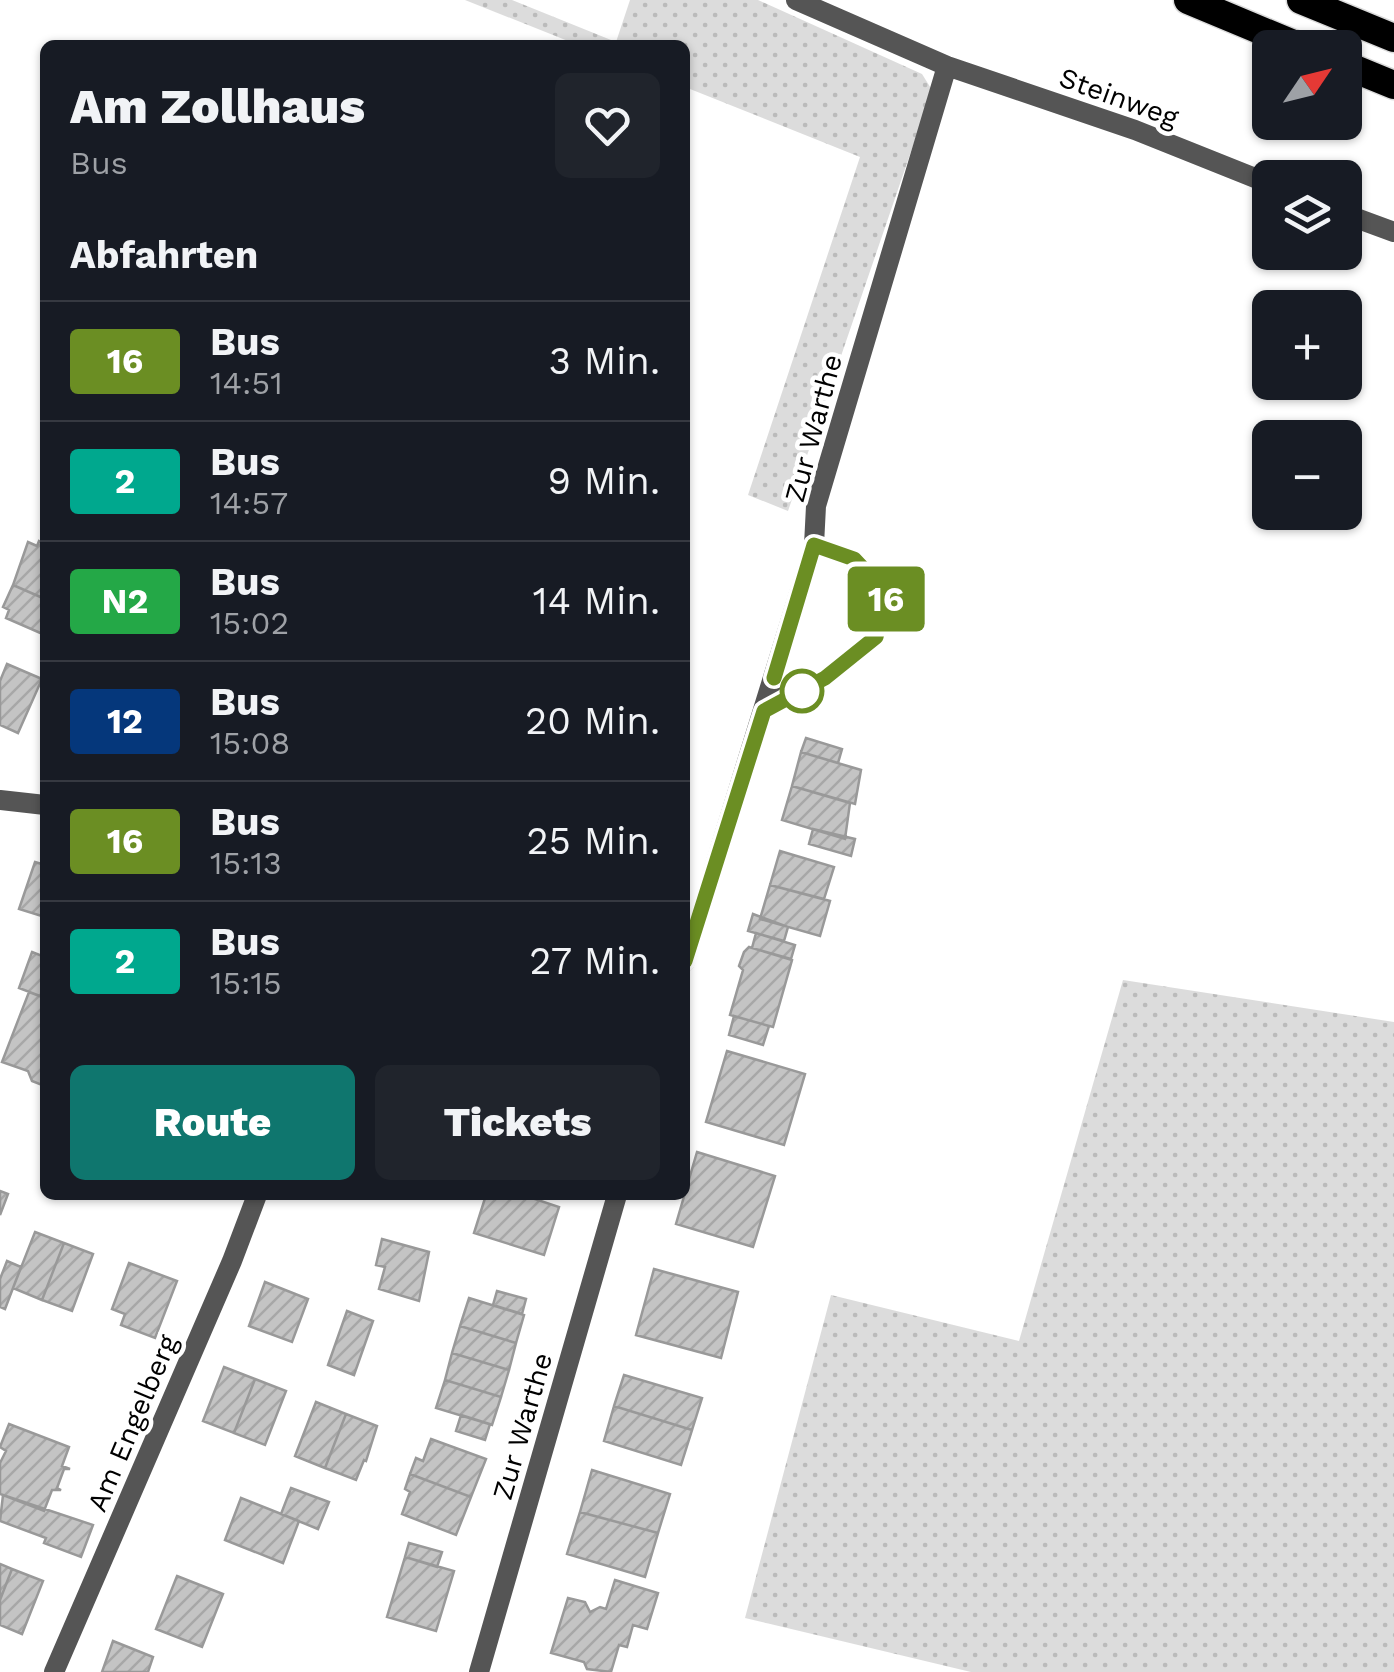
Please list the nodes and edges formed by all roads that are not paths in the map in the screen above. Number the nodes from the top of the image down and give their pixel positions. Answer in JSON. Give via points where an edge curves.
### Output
{"nodes":[{"id":1,"x":796,"y":0,"type":"edge"},
{"id":2,"x":1188,"y":0,"type":"edge"},
{"id":3,"x":1301,"y":0,"type":"edge"},
{"id":4,"x":1260,"y":30,"type":"edge"},
{"id":5,"x":1394,"y":38,"type":"edge"},
{"id":6,"x":947,"y":66,"type":"junction"},
{"id":7,"x":1362,"y":71,"type":"edge"},
{"id":8,"x":1394,"y":85,"type":"edge"},
{"id":9,"x":1252,"y":177,"type":"edge"},
{"id":10,"x":1362,"y":220,"type":"edge"},
{"id":11,"x":1394,"y":232,"type":"edge"},
{"id":12,"x":814,"y":545,"type":"junction"},
{"id":13,"x":764,"y":711,"type":"junction"},
{"id":14,"x":0,"y":800,"type":"edge"},
{"id":15,"x":40,"y":804,"type":"edge"},
{"id":16,"x":690,"y":884,"type":"edge"},
{"id":17,"x":707,"y":886,"type":"junction"},
{"id":18,"x":690,"y":945,"type":"edge"},
{"id":19,"x":255,"y":1200,"type":"edge"},
{"id":20,"x":616,"y":1200,"type":"edge"},
{"id":21,"x":54,"y":1672,"type":"edge"},
{"id":22,"x":479,"y":1672,"type":"edge"}],
"edges":[{"from":1,"to":6,"type":"street"},
{"from":2,"to":4,"type":"highway"},
{"from":3,"to":5,"type":"highway"},
{"from":6,"to":9,"type":"street","name":"Steinweg"},
{"from":6,"to":12,"type":"street","name":"Zur Warthe","via":[[816,506]]},
{"from":7,"to":8,"type":"highway"},
{"from":10,"to":11,"type":"street"},
{"from":12,"to":13,"type":"street","name":"Zur Warthe"},
{"from":12,"to":13,"type":"lane","via":[[854,559],[887,594],[876,637],[825,678]]},
{"from":13,"to":17,"type":"street","name":"Zur Warthe"},
{"from":14,"to":15,"type":"street"},
{"from":16,"to":17,"type":"street"},
{"from":17,"to":18,"type":"street","name":"Zur Warthe"},
{"from":19,"to":21,"type":"street","name":"Am Engelberg"},
{"from":20,"to":22,"type":"street","name":"Zur Warthe"}]}
